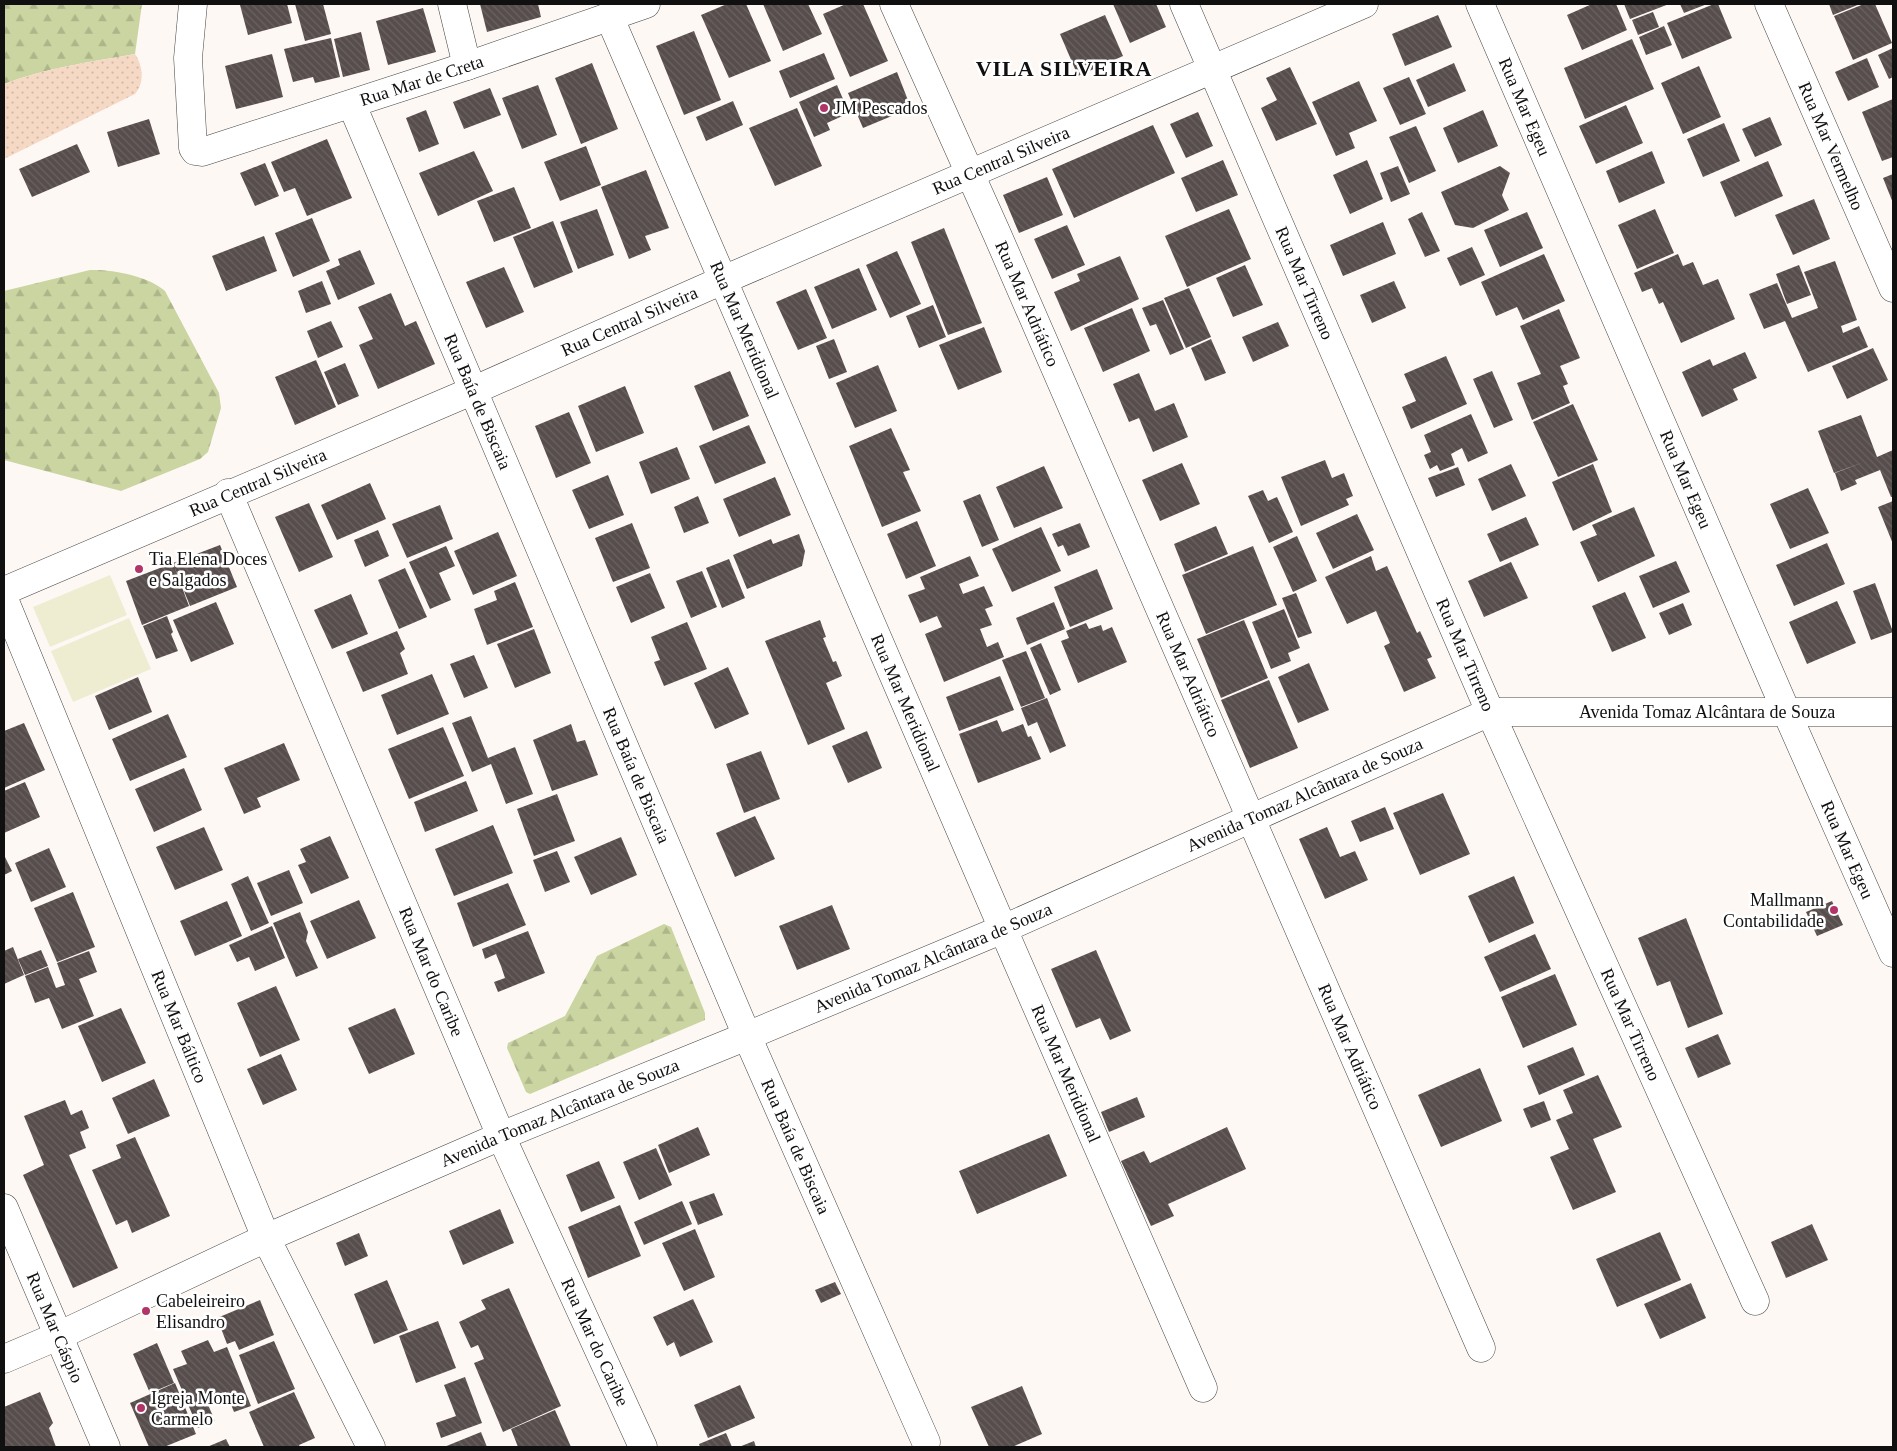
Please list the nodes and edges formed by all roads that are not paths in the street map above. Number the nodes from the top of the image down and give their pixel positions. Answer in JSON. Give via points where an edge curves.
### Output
{"nodes":[{"id":1,"x":193,"y":4,"type":"edge"},
{"id":2,"x":452,"y":4,"type":"edge"},
{"id":3,"x":646,"y":4,"type":"edge"},
{"id":4,"x":894,"y":4,"type":"edge"},
{"id":5,"x":1184,"y":4,"type":"edge"},
{"id":6,"x":1364,"y":4,"type":"edge"},
{"id":7,"x":1480,"y":4,"type":"edge"},
{"id":8,"x":1769,"y":4,"type":"edge"},
{"id":9,"x":609,"y":16,"type":"junction"},
{"id":10,"x":467,"y":66,"type":"junction"},
{"id":11,"x":1212,"y":70,"type":"junction"},
{"id":12,"x":352,"y":105,"type":"junction"},
{"id":13,"x":970,"y":174,"type":"junction"},
{"id":14,"x":723,"y":280,"type":"junction"},
{"id":15,"x":1893,"y":288,"type":"edge"},
{"id":16,"x":472,"y":391,"type":"junction"},
{"id":17,"x":228,"y":494,"type":"junction"},
{"id":18,"x":4,"y":591,"type":"edge"},
{"id":19,"x":4,"y":599,"type":"edge"},
{"id":20,"x":1786,"y":711,"type":"junction"},
{"id":21,"x":1490,"y":712,"type":"junction"},
{"id":22,"x":1893,"y":712,"type":"edge"},
{"id":23,"x":1251,"y":817,"type":"junction"},
{"id":24,"x":1003,"y":929,"type":"junction"},
{"id":25,"x":1893,"y":954,"type":"edge"},
{"id":26,"x":747,"y":1036,"type":"junction"},
{"id":27,"x":501,"y":1136,"type":"junction"},
{"id":28,"x":4,"y":1208,"type":"edge"},
{"id":29,"x":266,"y":1238,"type":"junction"},
{"id":30,"x":1754,"y":1301,"type":"dead end"},
{"id":31,"x":58,"y":1336,"type":"junction"},
{"id":32,"x":1481,"y":1348,"type":"dead end"},
{"id":33,"x":4,"y":1359,"type":"edge"},
{"id":34,"x":1203,"y":1388,"type":"dead end"},
{"id":35,"x":926,"y":1442,"type":"dead end"},
{"id":36,"x":106,"y":1447,"type":"edge"},
{"id":37,"x":371,"y":1447,"type":"edge"},
{"id":38,"x":643,"y":1447,"type":"edge"}],
"edges":[{"from":1,"to":12,"type":"street","name":"Rua Mar de Creta","via":[[188,58],[192,144],[196,151],[207,151]]},
{"from":2,"to":10,"type":"street"},
{"from":3,"to":9,"type":"street","name":"Rua Mar de Creta"},
{"from":4,"to":13,"type":"street","name":"Rua Mar Adriático"},
{"from":5,"to":11,"type":"street","name":"Rua Mar Tirreno"},
{"from":6,"to":11,"type":"street","name":"Rua Central Silveira"},
{"from":7,"to":20,"type":"street","name":"Rua Mar Egeu"},
{"from":8,"to":15,"type":"street","name":"Rua Mar Vermelho"},
{"from":9,"to":10,"type":"street","name":"Rua Mar de Creta"},
{"from":9,"to":14,"type":"street","name":"Rua Mar Meridional"},
{"from":10,"to":12,"type":"street","name":"Rua Mar de Creta"},
{"from":11,"to":13,"type":"street","name":"Rua Central Silveira"},
{"from":11,"to":21,"type":"street","name":"Rua Mar Tirreno"},
{"from":12,"to":16,"type":"street","name":"Rua Baía de Biscaia"},
{"from":13,"to":14,"type":"street","name":"Rua Central Silveira"},
{"from":13,"to":23,"type":"street","name":"Rua Mar Adriático"},
{"from":14,"to":16,"type":"street","name":"Rua Central Silveira"},
{"from":14,"to":24,"type":"street","name":"Rua Mar Meridional"},
{"from":16,"to":17,"type":"street","name":"Rua Central Silveira"},
{"from":16,"to":26,"type":"street","name":"Rua Baía de Biscaia"},
{"from":17,"to":18,"type":"street","name":"Rua Central Silveira"},
{"from":17,"to":27,"type":"street","name":"Rua Mar do Caribe"},
{"from":19,"to":29,"type":"street","name":"Rua Mar Báltico"},
{"from":20,"to":21,"type":"street","name":"Avenida Tomaz Alcântara de Souza"},
{"from":20,"to":22,"type":"street","name":"Avenida Tomaz Alcântara de Souza"},
{"from":20,"to":25,"type":"street","name":"Rua Mar Egeu"},
{"from":21,"to":23,"type":"street","name":"Avenida Tomaz Alcântara de Souza"},
{"from":21,"to":30,"type":"street","name":"Rua Mar Tirreno"},
{"from":23,"to":24,"type":"street","name":"Avenida Tomaz Alcântara de Souza"},
{"from":23,"to":32,"type":"street","name":"Rua Mar Adriático"},
{"from":24,"to":26,"type":"street","name":"Avenida Tomaz Alcântara de Souza"},
{"from":24,"to":34,"type":"street","name":"Rua Mar Meridional"},
{"from":26,"to":27,"type":"street","name":"Avenida Tomaz Alcântara de Souza"},
{"from":26,"to":35,"type":"street","name":"Rua Baía de Biscaia"},
{"from":27,"to":29,"type":"street","name":"Avenida Tomaz Alcântara de Souza"},
{"from":27,"to":38,"type":"street","name":"Rua Mar do Caribe"},
{"from":28,"to":31,"type":"street","name":"Rua Mar Cáspio"},
{"from":29,"to":31,"type":"street","name":"Avenida Tomaz Alcântara de Souza"},
{"from":29,"to":37,"type":"street","name":"Rua Mar Báltico"},
{"from":31,"to":33,"type":"street","name":"Avenida Tomaz Alcântara de Souza"},
{"from":31,"to":36,"type":"street","name":"Rua Mar Cáspio"}]}
